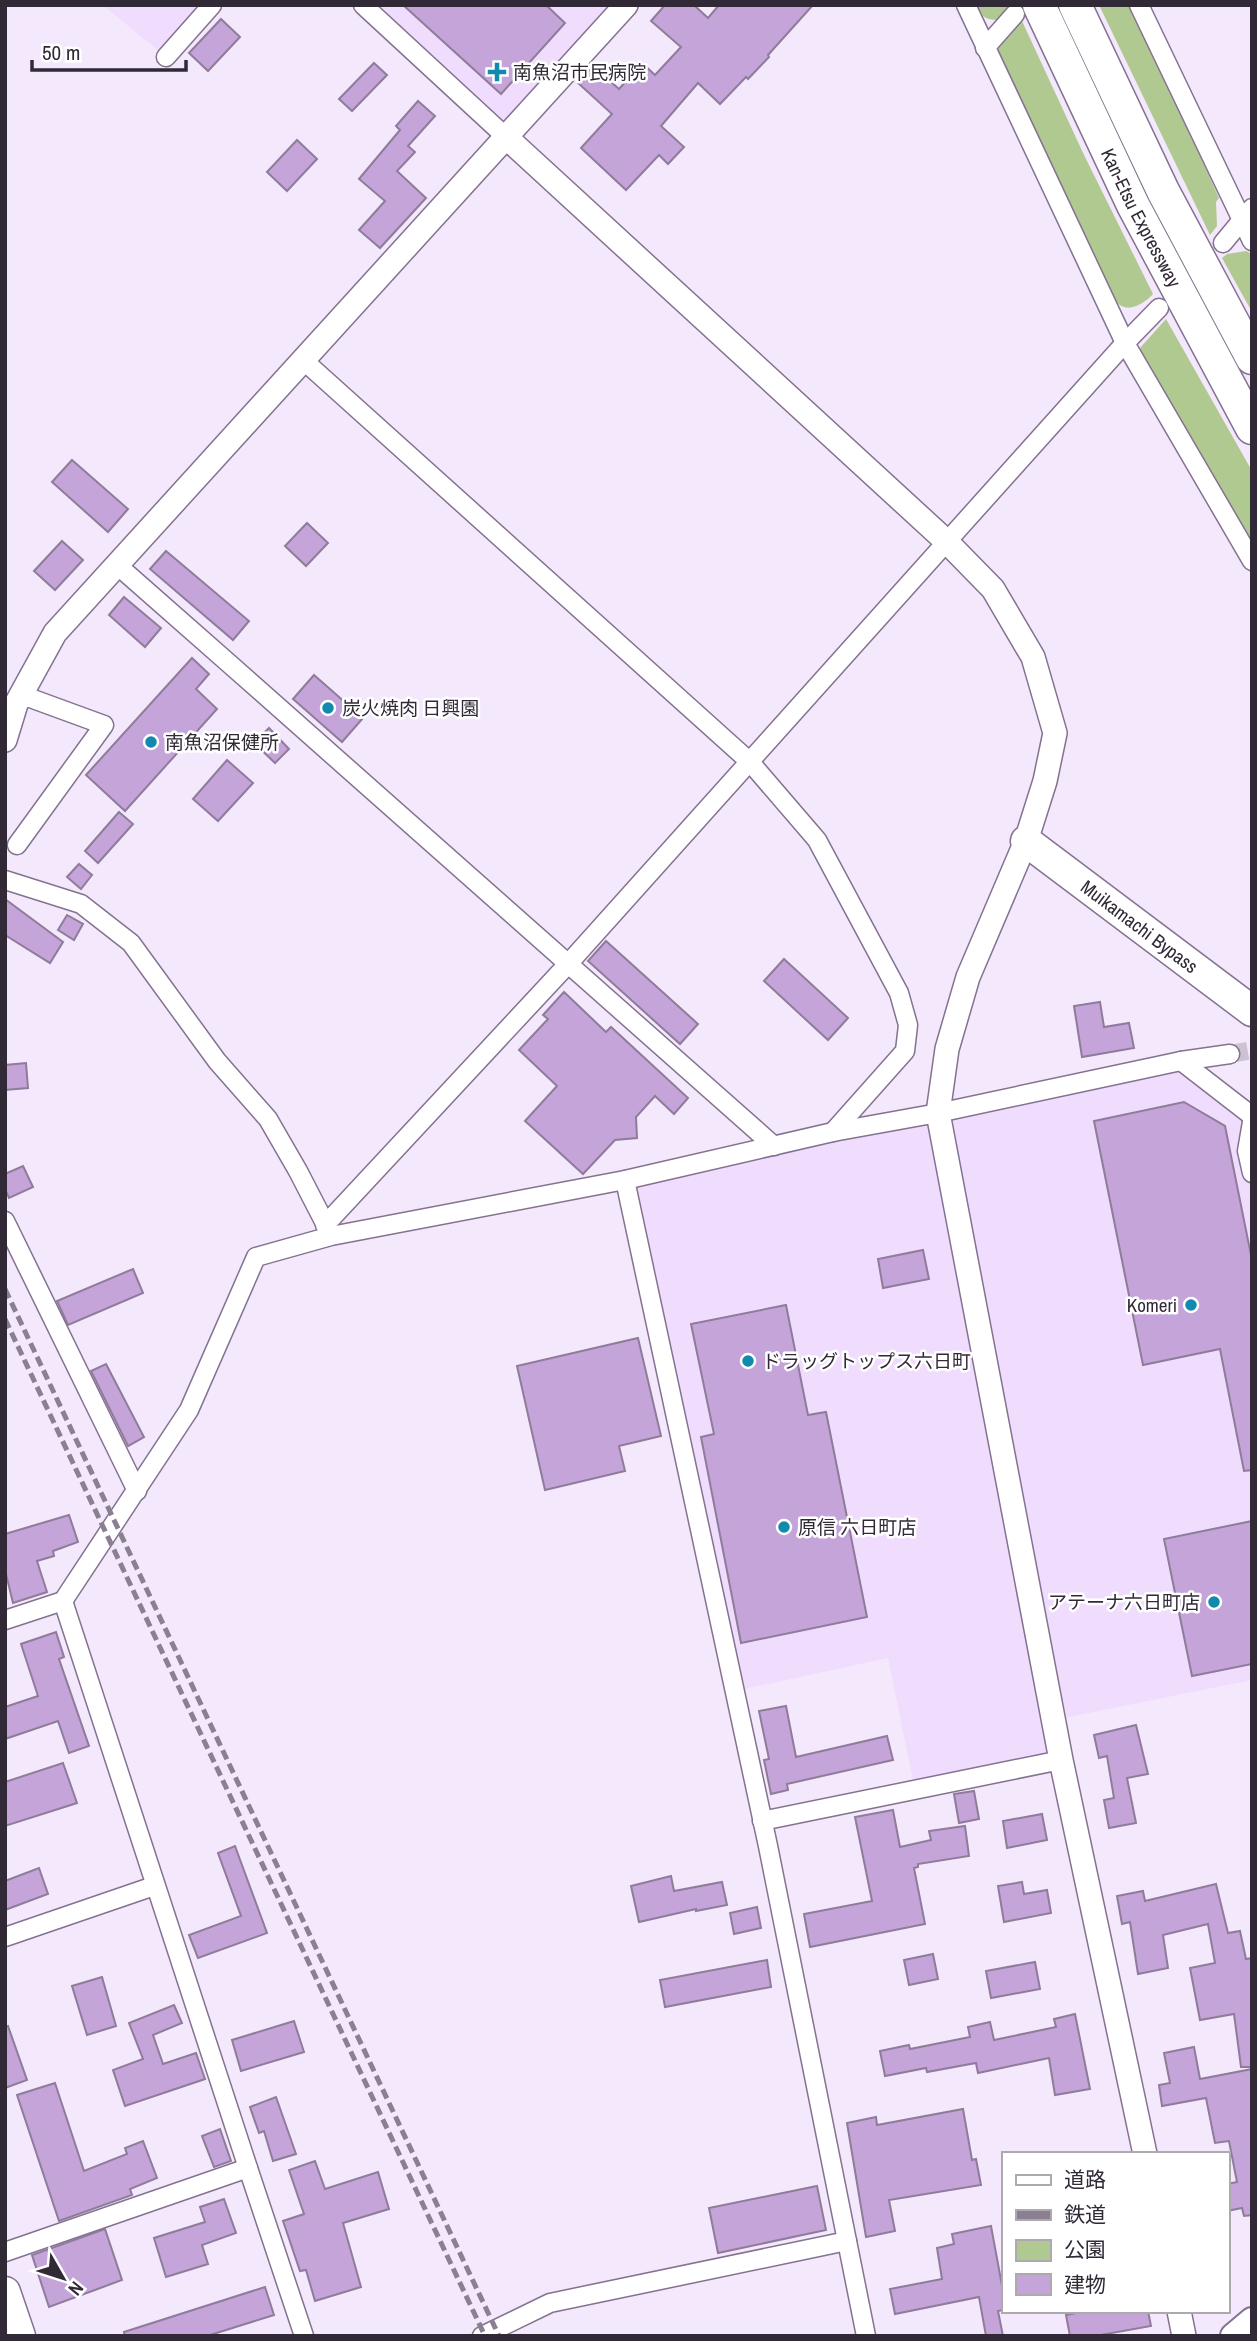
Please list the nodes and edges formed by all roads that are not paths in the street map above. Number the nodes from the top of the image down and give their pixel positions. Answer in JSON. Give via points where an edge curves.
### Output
{"nodes":[{"id":1,"x":212,"y":5,"type":"edge"},
{"id":2,"x":363,"y":5,"type":"edge"},
{"id":3,"x":626,"y":5,"type":"edge"},
{"id":4,"x":966,"y":5,"type":"edge"},
{"id":5,"x":1075,"y":5,"type":"edge"},
{"id":6,"x":1139,"y":5,"type":"edge"},
{"id":7,"x":1027,"y":10,"type":"edge"},
{"id":8,"x":985,"y":48,"type":"junction"},
{"id":9,"x":166,"y":57,"type":"dead end"},
{"id":10,"x":507,"y":138,"type":"junction"},
{"id":11,"x":1246,"y":214,"type":"edge"},
{"id":12,"x":1252,"y":241,"type":"edge"},
{"id":13,"x":1223,"y":243,"type":"dead end"},
{"id":14,"x":1159,"y":308,"type":"dead end"},
{"id":15,"x":1125,"y":343,"type":"junction"},
{"id":16,"x":1252,"y":358,"type":"edge"},
{"id":17,"x":302,"y":359,"type":"junction"},
{"id":18,"x":1252,"y":428,"type":"edge"},
{"id":19,"x":947,"y":542,"type":"junction"},
{"id":20,"x":1252,"y":561,"type":"edge"},
{"id":21,"x":116,"y":564,"type":"junction"},
{"id":22,"x":22,"y":695,"type":"junction"},
{"id":23,"x":5,"y":740,"type":"edge"},
{"id":24,"x":750,"y":762,"type":"junction"},
{"id":25,"x":1026,"y":841,"type":"junction"},
{"id":26,"x":17,"y":845,"type":"dead end"},
{"id":27,"x":5,"y":880,"type":"edge"},
{"id":28,"x":568,"y":964,"type":"junction"},
{"id":29,"x":1252,"y":1011,"type":"edge"},
{"id":30,"x":1230,"y":1054,"type":"tunnel mouth"},
{"id":31,"x":1181,"y":1061,"type":"junction"},
{"id":32,"x":938,"y":1113,"type":"junction"},
{"id":33,"x":1252,"y":1116,"type":"edge"},
{"id":34,"x":1252,"y":1122,"type":"edge"},
{"id":35,"x":833,"y":1132,"type":"junction"},
{"id":36,"x":774,"y":1146,"type":"junction"},
{"id":37,"x":1252,"y":1173,"type":"edge"},
{"id":38,"x":625,"y":1180,"type":"junction"},
{"id":39,"x":5,"y":1221,"type":"edge"},
{"id":40,"x":328,"y":1231,"type":"junction"},
{"id":41,"x":137,"y":1491,"type":"junction"},
{"id":42,"x":63,"y":1601,"type":"junction"},
{"id":43,"x":5,"y":1620,"type":"edge"},
{"id":44,"x":1061,"y":1759,"type":"junction"},
{"id":45,"x":762,"y":1821,"type":"junction"},
{"id":46,"x":154,"y":1886,"type":"junction"},
{"id":47,"x":5,"y":1937,"type":"edge"},
{"id":48,"x":1145,"y":2152,"type":"edge"},
{"id":49,"x":248,"y":2168,"type":"junction"},
{"id":50,"x":847,"y":2241,"type":"junction"},
{"id":51,"x":5,"y":2252,"type":"edge"},
{"id":52,"x":5,"y":2292,"type":"edge"},
{"id":53,"x":1179,"y":2313,"type":"edge"},
{"id":54,"x":1252,"y":2320,"type":"edge"},
{"id":55,"x":20,"y":2336,"type":"edge"},
{"id":56,"x":304,"y":2336,"type":"edge"},
{"id":57,"x":482,"y":2336,"type":"edge"},
{"id":58,"x":866,"y":2336,"type":"edge"},
{"id":59,"x":1184,"y":2336,"type":"edge"},
{"id":60,"x":1233,"y":2336,"type":"edge"}],
"edges":[{"from":1,"to":9,"type":"street"},
{"from":2,"to":10,"type":"street"},
{"from":3,"to":10,"type":"street"},
{"from":4,"to":8,"type":"street"},
{"from":5,"to":16,"type":"highway","name":"Kan-Etsu Expressway","via":[[1163,191]]},
{"from":6,"to":11,"type":"street"},
{"from":7,"to":8,"type":"street"},
{"from":7,"to":18,"type":"highway","name":"Kan-Etsu Expressway"},
{"from":8,"to":15,"type":"street"},
{"from":10,"to":17,"type":"street"},
{"from":10,"to":19,"type":"street"},
{"from":11,"to":12,"type":"street"},
{"from":11,"to":13,"type":"street"},
{"from":14,"to":15,"type":"street"},
{"from":15,"to":19,"type":"street"},
{"from":15,"to":20,"type":"street"},
{"from":17,"to":21,"type":"street"},
{"from":17,"to":24,"type":"street"},
{"from":19,"to":24,"type":"street"},
{"from":19,"to":25,"type":"street","via":[[993,589],[1033,657],[1055,733]]},
{"from":21,"to":22,"type":"street","via":[[55,633]]},
{"from":21,"to":28,"type":"street"},
{"from":22,"to":23,"type":"street"},
{"from":22,"to":26,"type":"street","via":[[104,725]]},
{"from":24,"to":28,"type":"street"},
{"from":24,"to":35,"type":"street","via":[[817,840],[899,993],[908,1025],[905,1051]]},
{"from":25,"to":29,"type":"highway","name":"Muikamachi Bypass"},
{"from":25,"to":32,"type":"street","via":[[968,977],[947,1049]]},
{"from":27,"to":40,"type":"street","via":[[81,904],[131,943],[217,1061],[268,1119]]},
{"from":28,"to":36,"type":"street"},
{"from":28,"to":40,"type":"street"},
{"from":30,"to":31,"type":"street"},
{"from":31,"to":32,"type":"street"},
{"from":31,"to":33,"type":"street"},
{"from":32,"to":35,"type":"street"},
{"from":32,"to":44,"type":"street"},
{"from":34,"to":37,"type":"street","via":[[1247,1151]]},
{"from":35,"to":36,"type":"street"},
{"from":36,"to":38,"type":"street"},
{"from":38,"to":40,"type":"street"},
{"from":38,"to":45,"type":"street"},
{"from":39,"to":41,"type":"street"},
{"from":40,"to":41,"type":"street","via":[[256,1257],[189,1410]]},
{"from":41,"to":42,"type":"street"},
{"from":42,"to":43,"type":"street"},
{"from":42,"to":46,"type":"street"},
{"from":44,"to":45,"type":"street"},
{"from":44,"to":48,"type":"street"},
{"from":45,"to":50,"type":"street"},
{"from":46,"to":47,"type":"street"},
{"from":46,"to":49,"type":"street"},
{"from":49,"to":51,"type":"street"},
{"from":49,"to":56,"type":"street"},
{"from":50,"to":57,"type":"street","via":[[550,2303]]},
{"from":50,"to":58,"type":"street"},
{"from":52,"to":55,"type":"highway"},
{"from":53,"to":59,"type":"street"},
{"from":54,"to":60,"type":"main road"}]}
